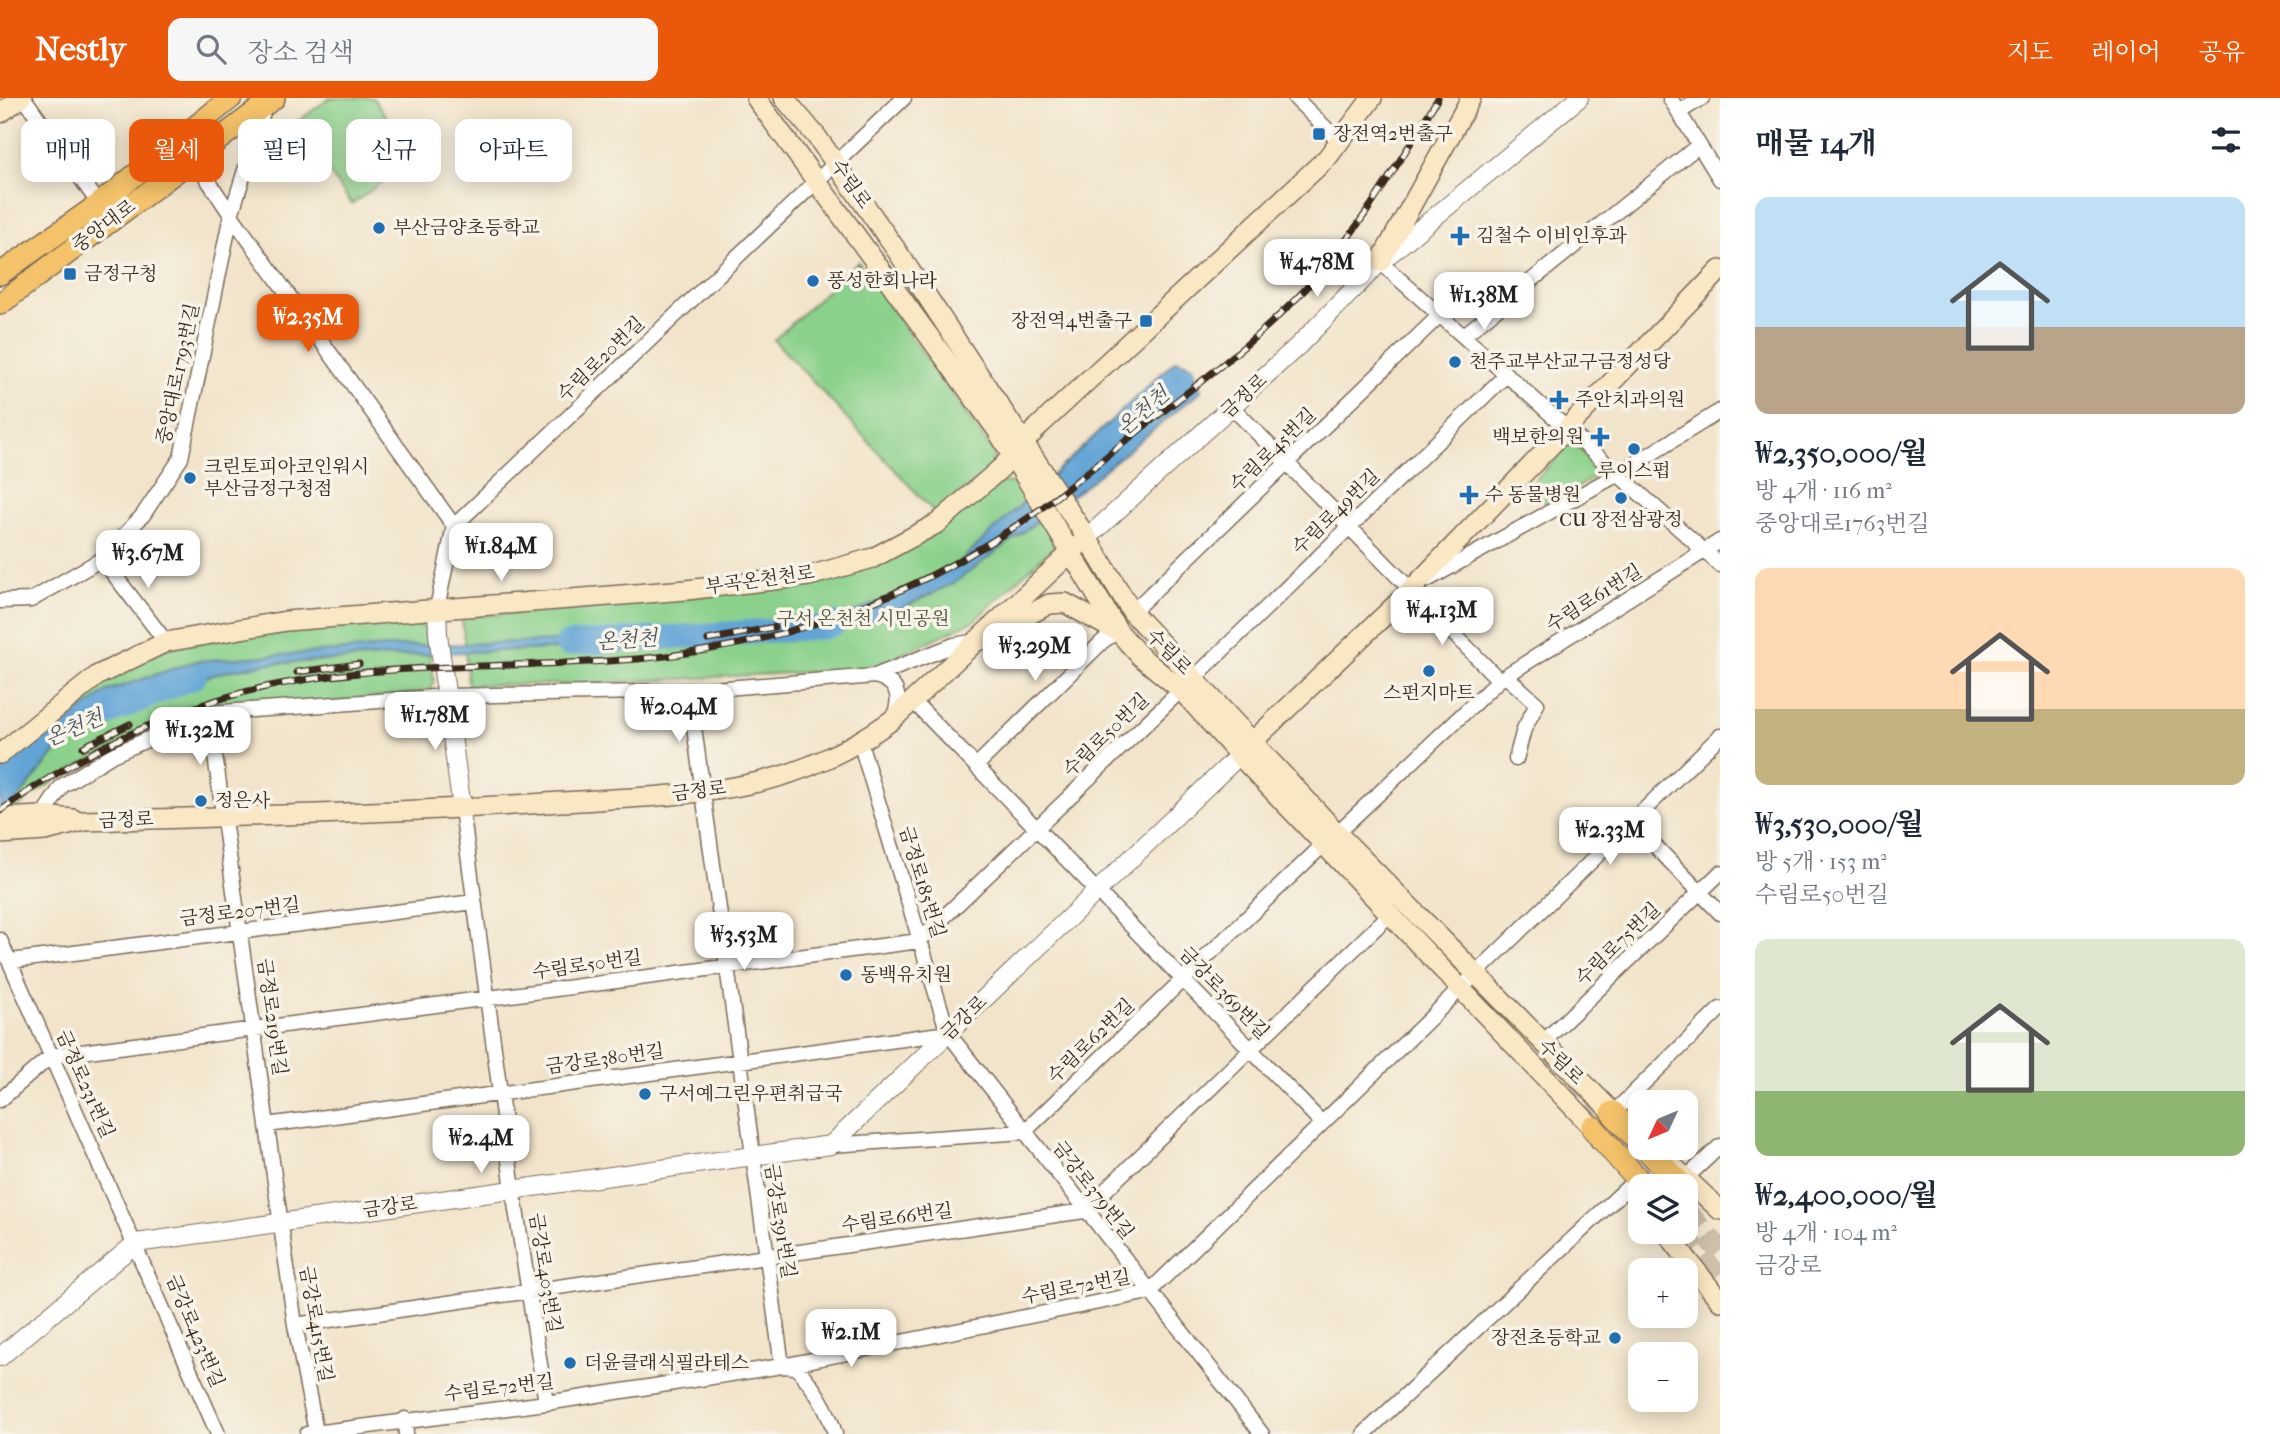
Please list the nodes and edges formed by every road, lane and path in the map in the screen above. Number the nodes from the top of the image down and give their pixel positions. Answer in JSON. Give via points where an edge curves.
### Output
{"nodes":[{"id":1,"x":23,"y":98,"type":"edge"},
{"id":2,"x":231,"y":98,"type":"edge"},
{"id":3,"x":756,"y":98,"type":"edge"},
{"id":4,"x":784,"y":98,"type":"edge"},
{"id":5,"x":904,"y":98,"type":"edge"},
{"id":6,"x":1295,"y":98,"type":"edge"},
{"id":7,"x":1372,"y":98,"type":"edge"},
{"id":8,"x":1471,"y":98,"type":"edge"},
{"id":9,"x":1579,"y":98,"type":"edge"},
{"id":10,"x":1670,"y":98,"type":"edge"},
{"id":11,"x":1702,"y":98,"type":"edge"},
{"id":12,"x":269,"y":101,"type":"edge"},
{"id":13,"x":1679,"y":112,"type":"junction"},
{"id":14,"x":0,"y":113,"type":"edge"},
{"id":15,"x":224,"y":136,"type":"edge"},
{"id":16,"x":1340,"y":142,"type":"junction"},
{"id":17,"x":1699,"y":145,"type":"junction"},
{"id":18,"x":836,"y":162,"type":"junction"},
{"id":19,"x":1720,"y":179,"type":"edge"},
{"id":20,"x":815,"y":181,"type":"junction"},
{"id":21,"x":163,"y":182,"type":"edge"},
{"id":22,"x":209,"y":182,"type":"edge"},
{"id":23,"x":99,"y":204,"type":"junction"},
{"id":24,"x":230,"y":215,"type":"junction"},
{"id":25,"x":1380,"y":262,"type":"junction"},
{"id":26,"x":1720,"y":270,"type":"edge"},
{"id":27,"x":0,"y":274,"type":"edge"},
{"id":28,"x":0,"y":304,"type":"edge"},
{"id":29,"x":1440,"y":316,"type":"junction"},
{"id":30,"x":1463,"y":336,"type":"junction"},
{"id":31,"x":1506,"y":375,"type":"junction"},
{"id":32,"x":1232,"y":407,"type":"junction"},
{"id":33,"x":1720,"y":411,"type":"edge"},
{"id":34,"x":1564,"y":428,"type":"junction"},
{"id":35,"x":1021,"y":454,"type":"junction"},
{"id":36,"x":1287,"y":464,"type":"junction"},
{"id":37,"x":1620,"y":473,"type":"junction"},
{"id":38,"x":1067,"y":525,"type":"junction"},
{"id":39,"x":454,"y":526,"type":"junction"},
{"id":40,"x":1350,"y":526,"type":"junction"},
{"id":41,"x":1087,"y":538,"type":"junction"},
{"id":42,"x":1720,"y":541,"type":"edge"},
{"id":43,"x":1072,"y":551,"type":"junction"},
{"id":44,"x":1704,"y":551,"type":"junction"},
{"id":45,"x":103,"y":559,"type":"junction"},
{"id":46,"x":1720,"y":565,"type":"edge"},
{"id":47,"x":1410,"y":590,"type":"junction"},
{"id":48,"x":0,"y":601,"type":"edge"},
{"id":49,"x":438,"y":608,"type":"junction"},
{"id":50,"x":1132,"y":612,"type":"junction"},
{"id":51,"x":1118,"y":632,"type":"junction"},
{"id":52,"x":980,"y":640,"type":"junction"},
{"id":53,"x":166,"y":642,"type":"junction"},
{"id":54,"x":875,"y":676,"type":"junction"},
{"id":55,"x":1502,"y":678,"type":"junction"},
{"id":56,"x":1187,"y":684,"type":"junction"},
{"id":57,"x":690,"y":691,"type":"junction"},
{"id":58,"x":447,"y":692,"type":"junction"},
{"id":59,"x":914,"y":702,"type":"junction"},
{"id":60,"x":209,"y":713,"type":"junction"},
{"id":61,"x":892,"y":720,"type":"junction"},
{"id":62,"x":1720,"y":736,"type":"edge"},
{"id":63,"x":860,"y":742,"type":"junction"},
{"id":64,"x":1245,"y":749,"type":"junction"},
{"id":65,"x":0,"y":754,"type":"edge"},
{"id":66,"x":1516,"y":759,"type":"dead end"},
{"id":67,"x":977,"y":765,"type":"junction"},
{"id":68,"x":703,"y":792,"type":"junction"},
{"id":69,"x":462,"y":809,"type":"junction"},
{"id":70,"x":42,"y":816,"type":"junction"},
{"id":71,"x":225,"y":817,"type":"junction"},
{"id":72,"x":85,"y":821,"type":"junction"},
{"id":73,"x":1632,"y":821,"type":"junction"},
{"id":74,"x":4,"y":828,"type":"edge"},
{"id":75,"x":1037,"y":828,"type":"junction"},
{"id":76,"x":1330,"y":839,"type":"junction"},
{"id":77,"x":1720,"y":873,"type":"edge"},
{"id":78,"x":1098,"y":890,"type":"junction"},
{"id":79,"x":1700,"y":892,"type":"junction"},
{"id":80,"x":474,"y":902,"type":"junction"},
{"id":81,"x":1720,"y":913,"type":"edge"},
{"id":82,"x":1389,"y":915,"type":"junction"},
{"id":83,"x":241,"y":932,"type":"junction"},
{"id":84,"x":0,"y":940,"type":"edge"},
{"id":85,"x":919,"y":941,"type":"junction"},
{"id":86,"x":11,"y":961,"type":"junction"},
{"id":87,"x":726,"y":967,"type":"junction"},
{"id":88,"x":1183,"y":979,"type":"junction"},
{"id":89,"x":1468,"y":981,"type":"junction"},
{"id":90,"x":488,"y":998,"type":"junction"},
{"id":91,"x":1720,"y":1009,"type":"edge"},
{"id":92,"x":254,"y":1029,"type":"junction"},
{"id":93,"x":948,"y":1033,"type":"junction"},
{"id":94,"x":1542,"y":1043,"type":"junction"},
{"id":95,"x":1252,"y":1050,"type":"junction"},
{"id":96,"x":51,"y":1056,"type":"junction"},
{"id":97,"x":738,"y":1060,"type":"junction"},
{"id":98,"x":500,"y":1093,"type":"junction"},
{"id":99,"x":0,"y":1100,"type":"edge"},
{"id":100,"x":1613,"y":1113,"type":"junction"},
{"id":101,"x":1322,"y":1123,"type":"junction"},
{"id":102,"x":267,"y":1125,"type":"junction"},
{"id":103,"x":1628,"y":1127,"type":"edge"},
{"id":104,"x":1593,"y":1128,"type":"joint"},
{"id":105,"x":1024,"y":1132,"type":"junction"},
{"id":106,"x":831,"y":1145,"type":"junction"},
{"id":107,"x":1720,"y":1146,"type":"edge"},
{"id":108,"x":751,"y":1157,"type":"junction"},
{"id":109,"x":1658,"y":1160,"type":"edge"},
{"id":110,"x":1662,"y":1160,"type":"edge"},
{"id":111,"x":1628,"y":1174,"type":"edge"},
{"id":112,"x":1673,"y":1174,"type":"edge"},
{"id":113,"x":1675,"y":1174,"type":"edge"},
{"id":114,"x":1698,"y":1174,"type":"edge"},
{"id":115,"x":513,"y":1190,"type":"junction"},
{"id":116,"x":1698,"y":1195,"type":"edge"},
{"id":117,"x":1628,"y":1199,"type":"edge"},
{"id":118,"x":1084,"y":1210,"type":"junction"},
{"id":119,"x":1720,"y":1210,"type":"edge"},
{"id":120,"x":281,"y":1222,"type":"junction"},
{"id":121,"x":136,"y":1243,"type":"junction"},
{"id":122,"x":1675,"y":1244,"type":"edge"},
{"id":123,"x":766,"y":1257,"type":"junction"},
{"id":124,"x":527,"y":1291,"type":"junction"},
{"id":125,"x":1149,"y":1292,"type":"junction"},
{"id":126,"x":1720,"y":1301,"type":"edge"},
{"id":127,"x":295,"y":1325,"type":"junction"},
{"id":128,"x":0,"y":1357,"type":"edge"},
{"id":129,"x":782,"y":1366,"type":"junction"},
{"id":130,"x":545,"y":1403,"type":"junction"},
{"id":131,"x":406,"y":1426,"type":"edge"},
{"id":132,"x":312,"y":1433,"type":"edge"},
{"id":133,"x":218,"y":1434,"type":"edge"},
{"id":134,"x":835,"y":1434,"type":"edge"},
{"id":135,"x":1262,"y":1434,"type":"edge"},
{"id":136,"x":1364,"y":1434,"type":"edge"}],
"edges":[{"from":1,"to":14,"type":"main road"},
{"from":1,"to":23,"type":"street"},
{"from":2,"to":23,"type":"main road","name":"중앙대로"},
{"from":3,"to":20,"type":"main road","name":"수림로"},
{"from":4,"to":18,"type":"main road","name":"수림로"},
{"from":5,"to":18,"type":"street","name":"수림로20번길"},
{"from":6,"to":16,"type":"street"},
{"from":7,"to":16,"type":"main road","name":"부곡온천천로"},
{"from":8,"to":25,"type":"main road"},
{"from":9,"to":25,"type":"street","name":"금정로"},
{"from":10,"to":13,"type":"street"},
{"from":11,"to":13,"type":"street"},
{"from":12,"to":15,"type":"main road","name":"중앙대로"},
{"from":12,"to":24,"type":"street","name":"중앙대로1793번길"},
{"from":13,"to":17,"type":"street"},
{"from":16,"to":35,"type":"main road","name":"부곡온천천로"},
{"from":17,"to":19,"type":"street"},
{"from":17,"to":30,"type":"street"},
{"from":18,"to":20,"type":"street","name":"수림로20번길"},
{"from":18,"to":35,"type":"main road","name":"수림로"},
{"from":20,"to":35,"type":"main road","name":"수림로"},
{"from":20,"to":39,"type":"street","name":"수림로20번길"},
{"from":21,"to":28,"type":"main road","name":"중앙대로"},
{"from":22,"to":24,"type":"street"},
{"from":23,"to":27,"type":"main road","name":"중앙대로"},
{"from":24,"to":39,"type":"street"},
{"from":24,"to":45,"type":"street","name":"중앙대로1793번길","via":[[181,458],[143,515]]},
{"from":25,"to":29,"type":"street"},
{"from":25,"to":32,"type":"street","name":"금정로"},
{"from":26,"to":34,"type":"main road","name":"금강로"},
{"from":29,"to":30,"type":"street"},
{"from":29,"to":36,"type":"street","name":"수림로45번길"},
{"from":30,"to":31,"type":"street"},
{"from":31,"to":34,"type":"street"},
{"from":31,"to":40,"type":"street","name":"수림로49번길"},
{"from":32,"to":36,"type":"street"},
{"from":32,"to":41,"type":"street","name":"금정로"},
{"from":33,"to":37,"type":"street"},
{"from":34,"to":37,"type":"street"},
{"from":34,"to":47,"type":"main road","name":"금강로"},
{"from":35,"to":38,"type":"main road","name":"수림로"},
{"from":35,"to":49,"type":"main road","name":"부곡온천천로","via":[[938,523],[873,558],[809,576]]},
{"from":36,"to":40,"type":"street"},
{"from":36,"to":50,"type":"street","name":"수림로45번길"},
{"from":37,"to":44,"type":"street"},
{"from":37,"to":47,"type":"street"},
{"from":38,"to":41,"type":"main road","name":"수림로"},
{"from":38,"to":43,"type":"main road","name":"수림로"},
{"from":39,"to":49,"type":"street"},
{"from":40,"to":47,"type":"street"},
{"from":40,"to":56,"type":"street","name":"수림로49번길"},
{"from":41,"to":43,"type":"main road","name":"금정로"},
{"from":41,"to":50,"type":"main road","name":"수림로"},
{"from":42,"to":44,"type":"street","name":"수림로61번길"},
{"from":43,"to":51,"type":"main road","name":"수림로"},
{"from":43,"to":52,"type":"main road","name":"금정로"},
{"from":44,"to":46,"type":"street"},
{"from":44,"to":55,"type":"street","name":"수림로61번길"},
{"from":45,"to":48,"type":"street","name":"중앙대로1793번길","via":[[31,600]]},
{"from":45,"to":53,"type":"street"},
{"from":47,"to":55,"type":"street"},
{"from":47,"to":64,"type":"main road","name":"금강로"},
{"from":49,"to":53,"type":"main road","name":"부곡온천천로","via":[[286,621]]},
{"from":49,"to":58,"type":"street"},
{"from":50,"to":56,"type":"main road","name":"수림로"},
{"from":51,"to":52,"type":"main road","via":[[1065,603],[1049,604],[1006,634]]},
{"from":51,"to":56,"type":"main road","name":"수림로","via":[[1140,656]]},
{"from":51,"to":67,"type":"street","name":"수림로","via":[[1103,641]]},
{"from":52,"to":54,"type":"street","via":[[954,645]]},
{"from":52,"to":59,"type":"main road","name":"금정로"},
{"from":53,"to":65,"type":"main road","name":"부곡온천천로","via":[[98,675]]},
{"from":54,"to":57,"type":"street"},
{"from":54,"to":61,"type":"street","via":[[898,690],[899,703]]},
{"from":55,"to":66,"type":"street","via":[[1537,704]]},
{"from":55,"to":76,"type":"street","name":"수림로61번길"},
{"from":56,"to":64,"type":"main road","name":"수림로"},
{"from":56,"to":75,"type":"street","name":"수림로50번길"},
{"from":57,"to":58,"type":"street"},
{"from":57,"to":68,"type":"street","name":"금강로391번길"},
{"from":58,"to":60,"type":"street"},
{"from":58,"to":69,"type":"street"},
{"from":59,"to":61,"type":"main road","name":"금정로"},
{"from":59,"to":67,"type":"street"},
{"from":60,"to":70,"type":"street","via":[[112,755],[62,786]]},
{"from":60,"to":71,"type":"street","name":"금정로219번길"},
{"from":61,"to":63,"type":"main road","name":"금정로"},
{"from":62,"to":73,"type":"street","name":"수림로72번길"},
{"from":63,"to":68,"type":"main road","name":"금정로","via":[[756,783]]},
{"from":63,"to":85,"type":"street","name":"금정로185번길"},
{"from":64,"to":76,"type":"main road","name":"수림로"},
{"from":64,"to":78,"type":"street","name":"금강로"},
{"from":67,"to":75,"type":"street"},
{"from":68,"to":69,"type":"main road","name":"금정로"},
{"from":68,"to":87,"type":"street","name":"금강로391번길"},
{"from":69,"to":71,"type":"main road","name":"금정로"},
{"from":69,"to":80,"type":"street"},
{"from":70,"to":72,"type":"main road","name":"금정로"},
{"from":70,"to":74,"type":"main road","name":"금정로"},
{"from":71,"to":72,"type":"main road","name":"금정로"},
{"from":71,"to":83,"type":"street","name":"금정로219번길"},
{"from":72,"to":74,"type":"main road","name":"금정로","via":[[45,831]]},
{"from":73,"to":79,"type":"street"},
{"from":73,"to":89,"type":"street","name":"수림로72번길"},
{"from":75,"to":78,"type":"street"},
{"from":75,"to":85,"type":"street","name":"수림로50번길"},
{"from":76,"to":82,"type":"main road","name":"수림로"},
{"from":76,"to":88,"type":"street","name":"수림로62번길"},
{"from":76,"to":89,"type":"main road","name":"수림로"},
{"from":77,"to":79,"type":"street","name":"수림로75번길"},
{"from":78,"to":88,"type":"street","name":"금강로369번길"},
{"from":78,"to":93,"type":"street","name":"금강로"},
{"from":79,"to":81,"type":"street"},
{"from":79,"to":94,"type":"street","name":"수림로75번길"},
{"from":80,"to":83,"type":"street","name":"금정로207번길"},
{"from":80,"to":90,"type":"street"},
{"from":82,"to":89,"type":"main road","name":"수림로"},
{"from":82,"to":95,"type":"street"},
{"from":83,"to":86,"type":"street","name":"금정로207번길"},
{"from":83,"to":92,"type":"street","name":"금정로219번길"},
{"from":84,"to":86,"type":"street","name":"금정로231번길"},
{"from":85,"to":87,"type":"street","name":"수림로50번길"},
{"from":85,"to":93,"type":"street","name":"금정로185번길"},
{"from":86,"to":96,"type":"street","name":"금정로231번길"},
{"from":87,"to":90,"type":"street","name":"수림로50번길"},
{"from":87,"to":97,"type":"street","name":"금강로391번길"},
{"from":88,"to":95,"type":"street","name":"금강로369번길"},
{"from":88,"to":105,"type":"street","name":"수림로62번길"},
{"from":89,"to":94,"type":"main road","name":"수림로"},
{"from":89,"to":101,"type":"street","name":"수림로72번길"},
{"from":89,"to":104,"type":"main road","name":"수림로"},
{"from":90,"to":92,"type":"street","name":"수림로50번길"},
{"from":90,"to":98,"type":"street"},
{"from":91,"to":100,"type":"street"},
{"from":92,"to":96,"type":"street","name":"수림로50번길"},
{"from":92,"to":102,"type":"street","name":"금정로219번길"},
{"from":93,"to":97,"type":"street","name":"금강로380번길"},
{"from":93,"to":105,"type":"street","name":"금강로379번길"},
{"from":93,"to":106,"type":"street","name":"금강로"},
{"from":94,"to":100,"type":"main road","name":"수림로"},
{"from":95,"to":101,"type":"street","name":"금강로369번길"},
{"from":95,"to":118,"type":"street"},
{"from":96,"to":99,"type":"street"},
{"from":96,"to":121,"type":"street","name":"금정로231번길"},
{"from":97,"to":98,"type":"street","name":"금강로380번길"},
{"from":97,"to":108,"type":"street","name":"금강로391번길"},
{"from":98,"to":102,"type":"street","name":"금강로380번길"},
{"from":98,"to":115,"type":"street"},
{"from":100,"to":103,"type":"highway"},
{"from":101,"to":125,"type":"street","name":"수림로72번길"},
{"from":102,"to":120,"type":"street","name":"금정로219번길"},
{"from":104,"to":111,"type":"highway"},
{"from":105,"to":106,"type":"street"},
{"from":105,"to":118,"type":"street","name":"금강로379번길"},
{"from":106,"to":108,"type":"street","name":"금강로"},
{"from":107,"to":114,"type":"street"},
{"from":108,"to":115,"type":"street","name":"금강로"},
{"from":108,"to":123,"type":"street","name":"금강로391번길"},
{"from":109,"to":112,"type":"highway"},
{"from":110,"to":113,"type":"main road"},
{"from":115,"to":120,"type":"street","name":"금강로"},
{"from":115,"to":124,"type":"street","name":"금강로403번길"},
{"from":116,"to":119,"type":"main road"},
{"from":117,"to":136,"type":"street"},
{"from":118,"to":123,"type":"street","name":"수림로66번길"},
{"from":118,"to":125,"type":"street","name":"금강로379번길"},
{"from":120,"to":121,"type":"street","name":"금강로"},
{"from":120,"to":127,"type":"street","name":"금강로415번길"},
{"from":121,"to":128,"type":"street"},
{"from":121,"to":133,"type":"street","name":"금강로423번길"},
{"from":122,"to":126,"type":"main road"},
{"from":123,"to":124,"type":"street","name":"수림로66번길"},
{"from":123,"to":129,"type":"street","name":"금강로391번길"},
{"from":124,"to":127,"type":"street","name":"수림로66번길"},
{"from":124,"to":130,"type":"street","name":"금강로403번길"},
{"from":125,"to":129,"type":"street","name":"수림로72번길"},
{"from":125,"to":135,"type":"street","name":"금강로379번길"},
{"from":127,"to":132,"type":"street","name":"금강로415번길"},
{"from":129,"to":130,"type":"street","name":"수림로72번길"},
{"from":129,"to":134,"type":"street","via":[[796,1367],[810,1382]]},
{"from":130,"to":131,"type":"street","name":"수림로72번길"},
{"from":131,"to":132,"type":"street","name":"수림로72번길"}]}
